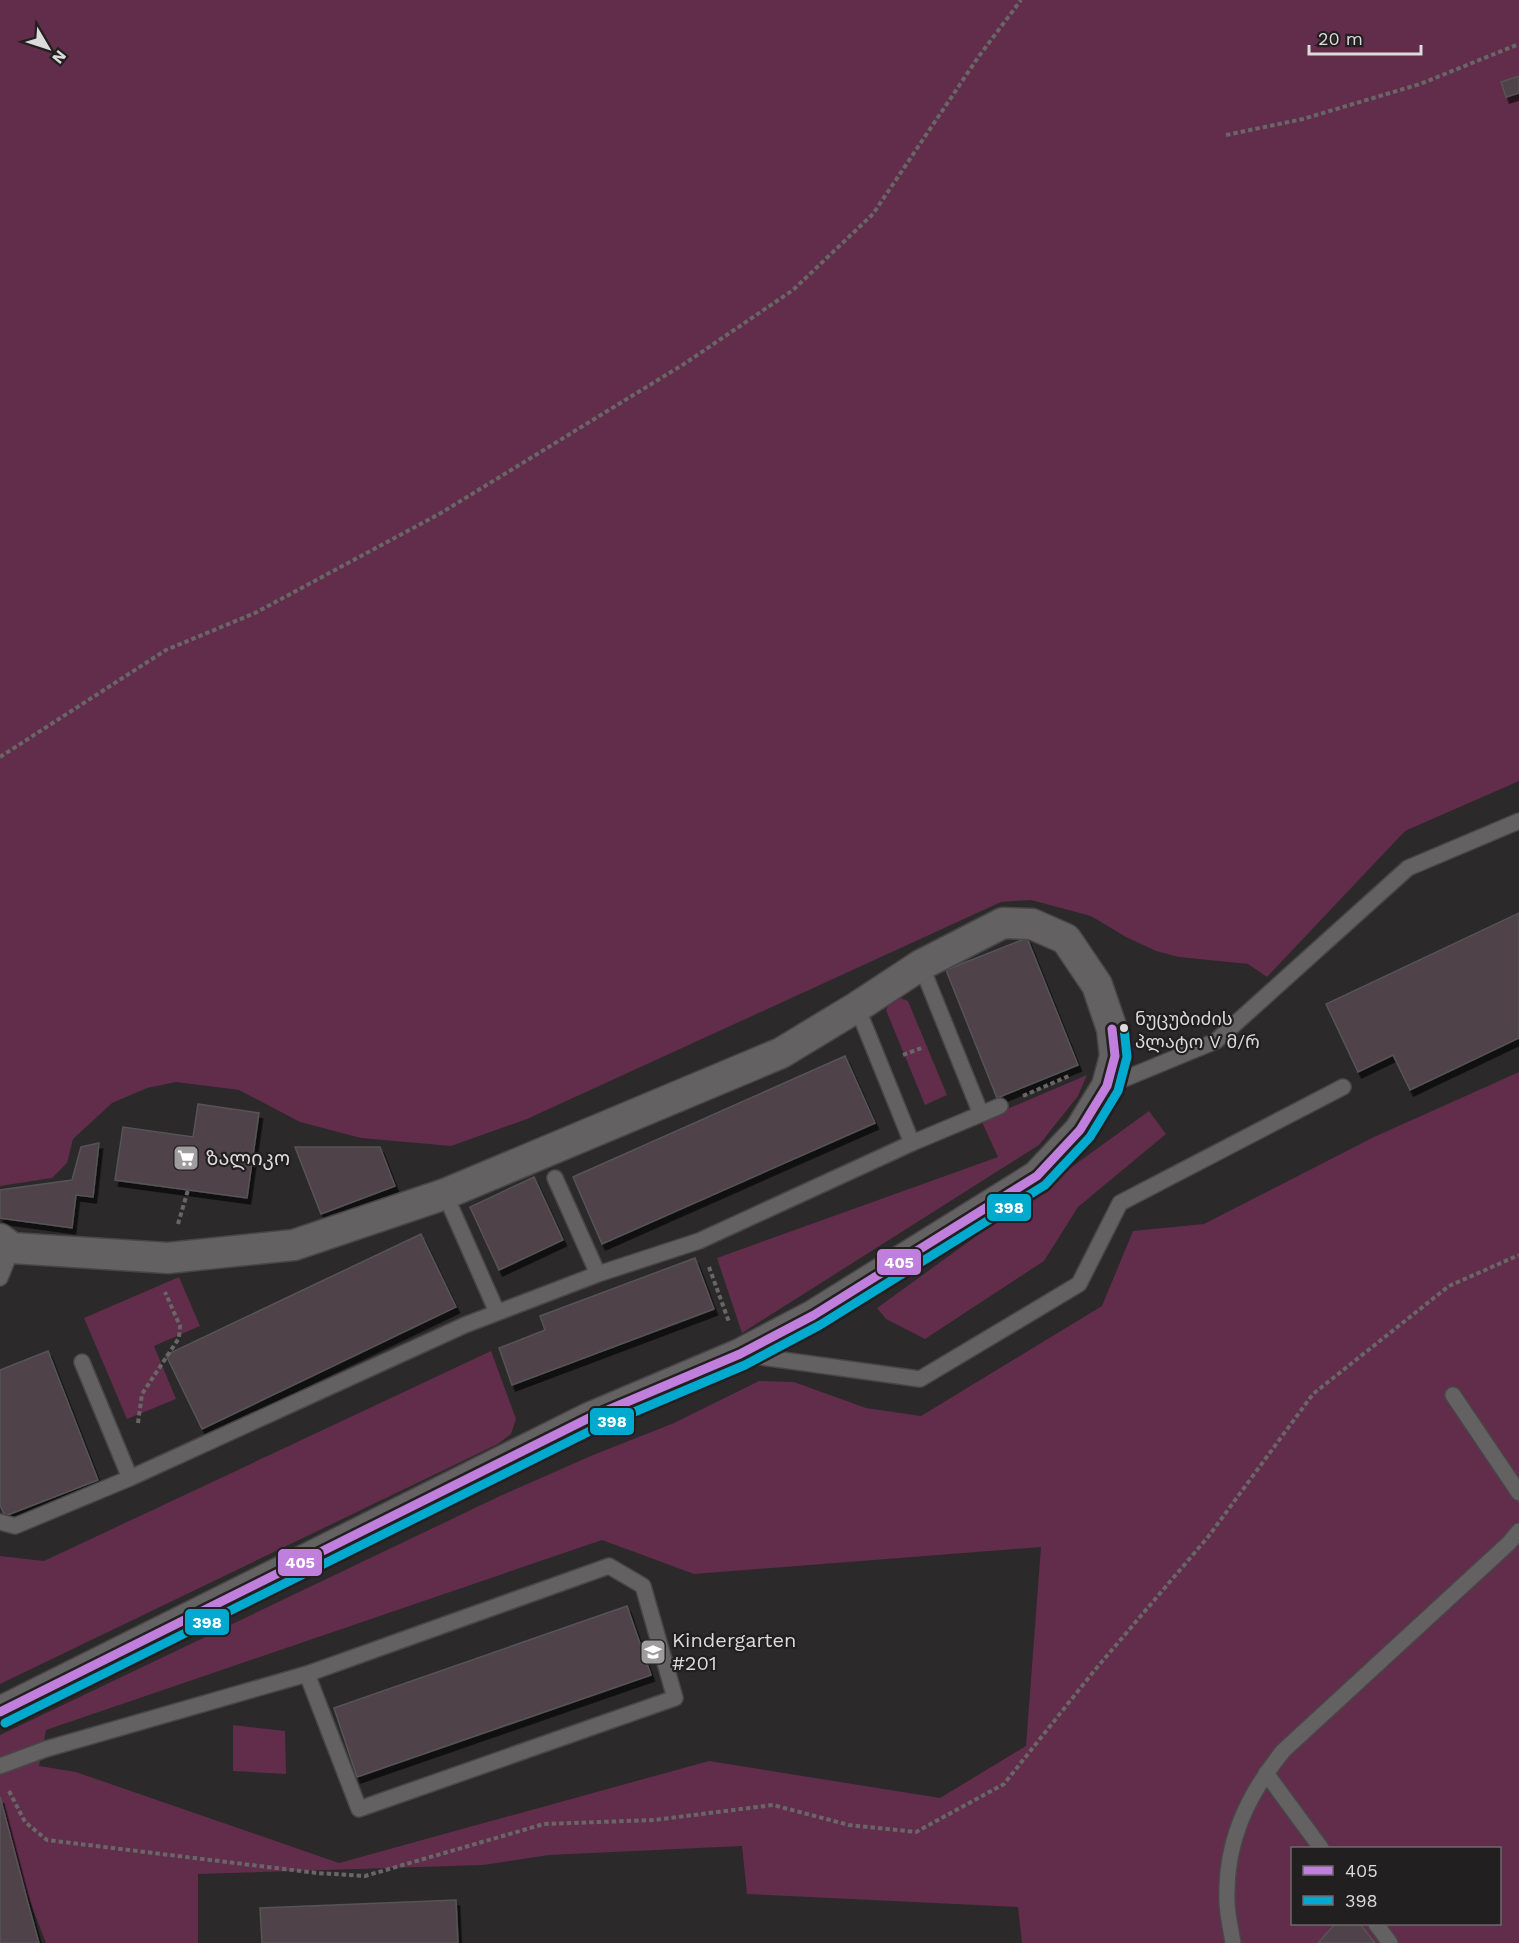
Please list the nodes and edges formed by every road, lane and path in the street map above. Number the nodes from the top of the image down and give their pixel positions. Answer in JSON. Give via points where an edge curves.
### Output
{"nodes":[{"id":1,"x":1021,"y":0,"type":"edge"},
{"id":2,"x":1519,"y":44,"type":"edge"},
{"id":3,"x":1226,"y":135,"type":"dead end"},
{"id":4,"x":0,"y":757,"type":"edge"},
{"id":5,"x":1519,"y":821,"type":"edge"},
{"id":6,"x":921,"y":964,"type":"junction"},
{"id":7,"x":857,"y":1007,"type":"junction"},
{"id":8,"x":950,"y":1036,"type":"junction"},
{"id":9,"x":1114,"y":1043,"type":"junction"},
{"id":10,"x":880,"y":1064,"type":"junction"},
{"id":11,"x":1107,"y":1086,"type":"junction"},
{"id":12,"x":1343,"y":1087,"type":"dead end"},
{"id":13,"x":1000,"y":1106,"type":"joint"},
{"id":14,"x":981,"y":1113,"type":"junction"},
{"id":15,"x":912,"y":1143,"type":"junction"},
{"id":16,"x":555,"y":1178,"type":"dead end"},
{"id":17,"x":445,"y":1194,"type":"junction"},
{"id":18,"x":699,"y":1241,"type":"junction"},
{"id":19,"x":6,"y":1244,"type":"edge"},
{"id":20,"x":1519,"y":1254,"type":"edge"},
{"id":21,"x":598,"y":1274,"type":"junction"},
{"id":22,"x":0,"y":1278,"type":"edge"},
{"id":23,"x":165,"y":1293,"type":"dead end"},
{"id":24,"x":497,"y":1312,"type":"junction"},
{"id":25,"x":740,"y":1354,"type":"junction"},
{"id":26,"x":82,"y":1362,"type":"dead end"},
{"id":27,"x":1453,"y":1395,"type":"dead end"},
{"id":28,"x":128,"y":1471,"type":"junction"},
{"id":29,"x":1519,"y":1493,"type":"edge"},
{"id":30,"x":0,"y":1522,"type":"edge"},
{"id":31,"x":1519,"y":1531,"type":"edge"},
{"id":32,"x":307,"y":1674,"type":"junction"},
{"id":33,"x":0,"y":1712,"type":"edge"},
{"id":34,"x":0,"y":1766,"type":"edge"},
{"id":35,"x":1266,"y":1773,"type":"junction"},
{"id":36,"x":7,"y":1786,"type":"dead end"},
{"id":37,"x":1320,"y":1847,"type":"edge"},
{"id":38,"x":1377,"y":1925,"type":"edge"},
{"id":39,"x":1233,"y":1943,"type":"edge"},
{"id":40,"x":1390,"y":1943,"type":"edge"}],
"edges":[{"from":1,"to":4,"type":"path","via":[[873,214],[792,290],[684,364],[441,513],[255,613],[166,650]]},
{"from":2,"to":3,"type":"path","via":[[1420,84],[1303,119]]},
{"from":5,"to":11,"type":"lane","via":[[1408,868],[1216,1041]]},
{"from":6,"to":7,"type":"street"},
{"from":6,"to":8,"type":"lane"},
{"from":6,"to":9,"type":"street","via":[[1003,923],[1032,924],[1066,939],[1097,985]]},
{"from":7,"to":10,"type":"lane"},
{"from":7,"to":17,"type":"street","via":[[781,1053]]},
{"from":8,"to":10,"type":"path"},
{"from":8,"to":14,"type":"lane"},
{"from":9,"to":11,"type":"street"},
{"from":9,"to":13,"type":"path"},
{"from":10,"to":15,"type":"lane"},
{"from":11,"to":25,"type":"street","via":[[1080,1130],[1037,1176],[814,1315]]},
{"from":12,"to":25,"type":"lane","via":[[1120,1203],[1079,1284],[920,1379]]},
{"from":13,"to":14,"type":"lane"},
{"from":14,"to":15,"type":"lane"},
{"from":15,"to":18,"type":"lane"},
{"from":16,"to":21,"type":"lane"},
{"from":17,"to":19,"type":"street","via":[[294,1245],[168,1258]]},
{"from":17,"to":24,"type":"lane"},
{"from":18,"to":21,"type":"lane"},
{"from":18,"to":25,"type":"path"},
{"from":19,"to":22,"type":"lane"},
{"from":20,"to":36,"type":"path","via":[[1449,1286],[1313,1394],[1208,1536],[1004,1784],[916,1832],[849,1825],[773,1805],[654,1820],[544,1824],[365,1876],[47,1840],[25,1822]]},
{"from":21,"to":24,"type":"lane"},
{"from":23,"to":28,"type":"path","via":[[180,1326],[178,1338],[142,1394]]},
{"from":24,"to":28,"type":"lane"},
{"from":25,"to":33,"type":"street","via":[[589,1418]]},
{"from":26,"to":28,"type":"lane"},
{"from":27,"to":29,"type":"lane"},
{"from":28,"to":30,"type":"lane","via":[[15,1526]]},
{"from":31,"to":35,"type":"lane","via":[[1283,1751]]},
{"from":32,"to":32,"type":"lane","via":[[359,1809],[675,1698],[643,1586],[609,1566]]},
{"from":32,"to":34,"type":"lane","via":[[46,1749]]},
{"from":35,"to":37,"type":"lane"},
{"from":35,"to":39,"type":"lane","via":[[1242,1814],[1232,1846],[1227,1901]]},
{"from":38,"to":40,"type":"lane"}]}
